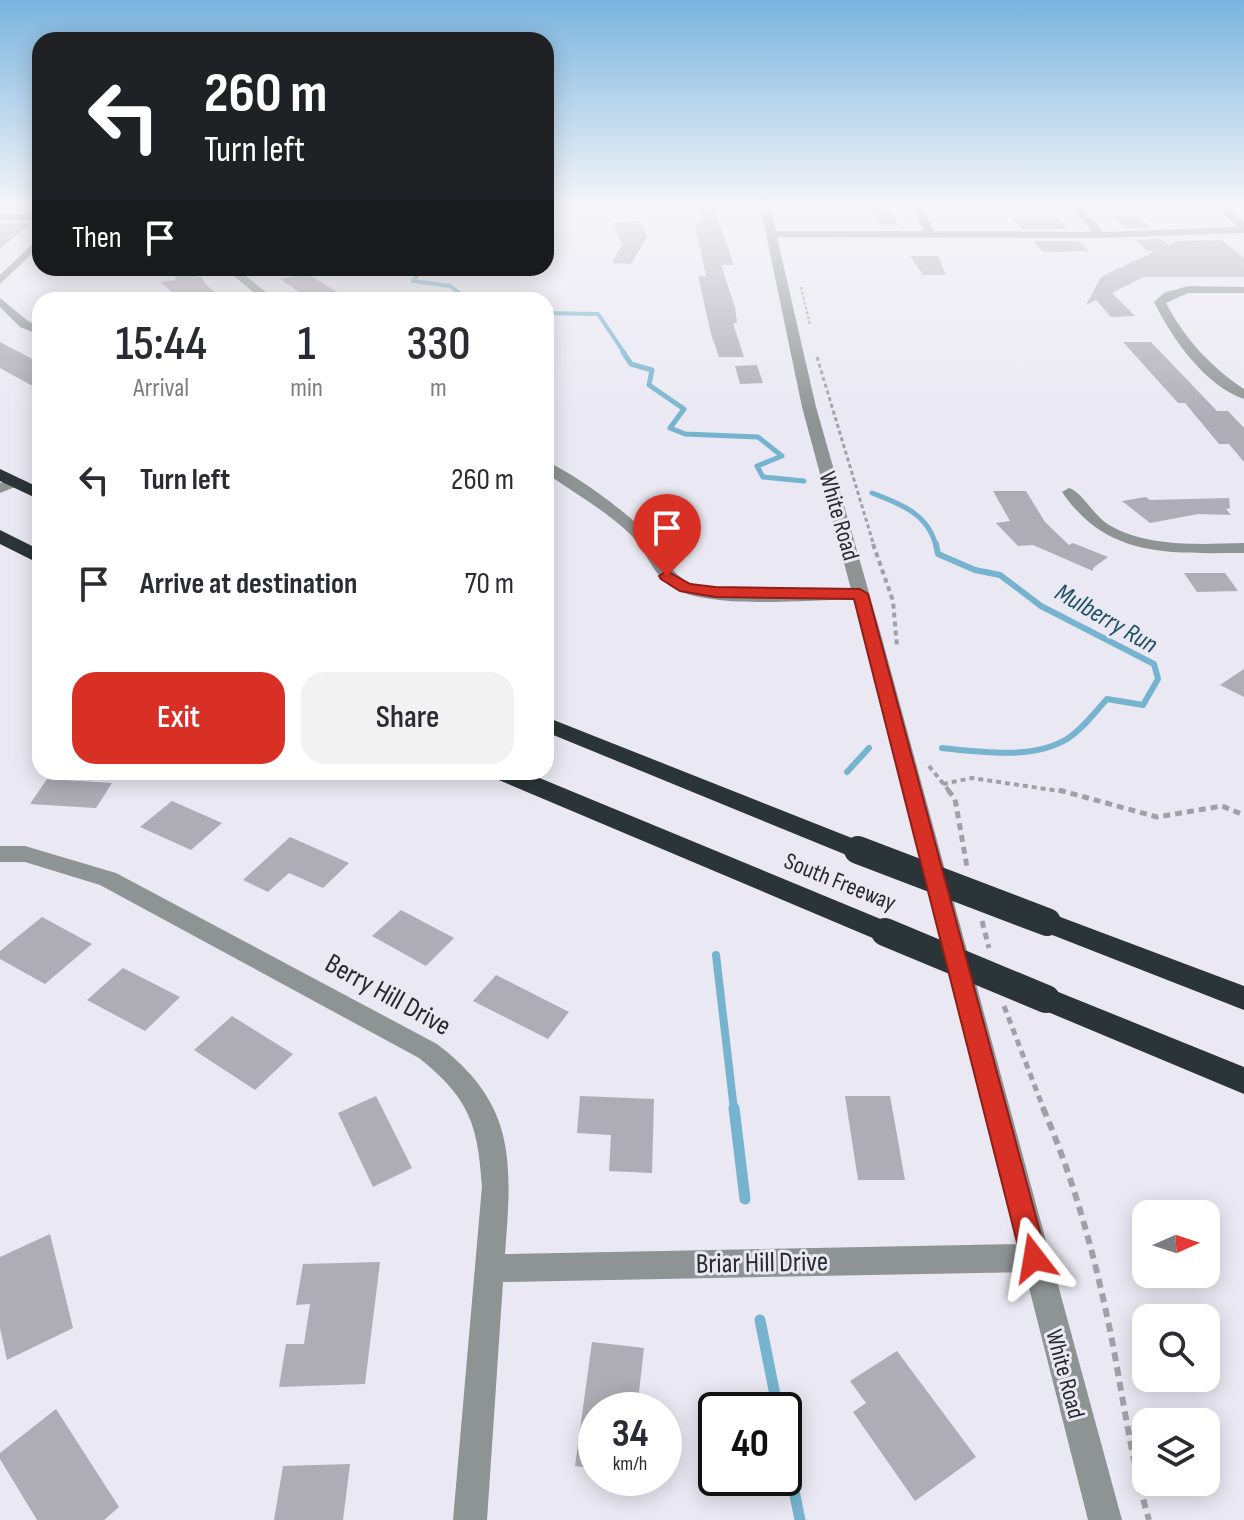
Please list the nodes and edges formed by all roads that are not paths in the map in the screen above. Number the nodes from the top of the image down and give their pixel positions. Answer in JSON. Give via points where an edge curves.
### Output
{"nodes":[{"id":1,"x":239,"y":276,"type":"edge"},
{"id":2,"x":780,"y":276,"type":"edge"},
{"id":3,"x":1244,"y":290,"type":"edge"},
{"id":4,"x":260,"y":292,"type":"edge"},
{"id":5,"x":0,"y":301,"type":"edge"},
{"id":6,"x":32,"y":328,"type":"edge"},
{"id":7,"x":1244,"y":395,"type":"edge"},
{"id":8,"x":554,"y":472,"type":"edge"},
{"id":9,"x":5,"y":482,"type":"edge"},
{"id":10,"x":32,"y":492,"type":"edge"},
{"id":11,"x":1069,"y":492,"type":"dead end"},
{"id":12,"x":0,"y":536,"type":"edge"},
{"id":13,"x":1244,"y":548,"type":"edge"},
{"id":14,"x":32,"y":554,"type":"edge"},
{"id":15,"x":860,"y":594,"type":"junction"},
{"id":16,"x":554,"y":727,"type":"edge"},
{"id":17,"x":521,"y":780,"type":"edge"},
{"id":18,"x":0,"y":854,"type":"edge"},
{"id":19,"x":1244,"y":998,"type":"edge"},
{"id":20,"x":1244,"y":1081,"type":"edge"},
{"id":21,"x":1034,"y":1258,"type":"junction"},
{"id":22,"x":490,"y":1268,"type":"junction"},
{"id":23,"x":470,"y":1520,"type":"edge"},
{"id":24,"x":1105,"y":1520,"type":"edge"}],
"edges":[{"from":1,"to":4,"type":"street"},
{"from":2,"to":15,"type":"street","name":"White Road"},
{"from":3,"to":7,"type":"street","via":[[1183,291],[1160,302],[1207,368]]},
{"from":5,"to":6,"type":"street"},
{"from":8,"to":15,"type":"street","via":[[635,531],[667,576],[686,588]]},
{"from":9,"to":10,"type":"highway"},
{"from":11,"to":13,"type":"street","via":[[1097,526],[1129,540],[1168,548]]},
{"from":12,"to":14,"type":"highway"},
{"from":15,"to":21,"type":"street","name":"White Road"},
{"from":16,"to":19,"type":"highway","name":"South Freeway","bridge":true},
{"from":17,"to":20,"type":"highway","name":"South Freeway","bridge":true},
{"from":18,"to":22,"type":"street","name":"Berry Hill Drive","via":[[25,854],[108,879],[452,1068],[472,1090],[493,1140],[496,1186]]},
{"from":21,"to":22,"type":"street","name":"Briar Hill Drive"},
{"from":21,"to":24,"type":"street","name":"White Road"},
{"from":22,"to":23,"type":"street","name":"Berry Hill Drive"}]}
